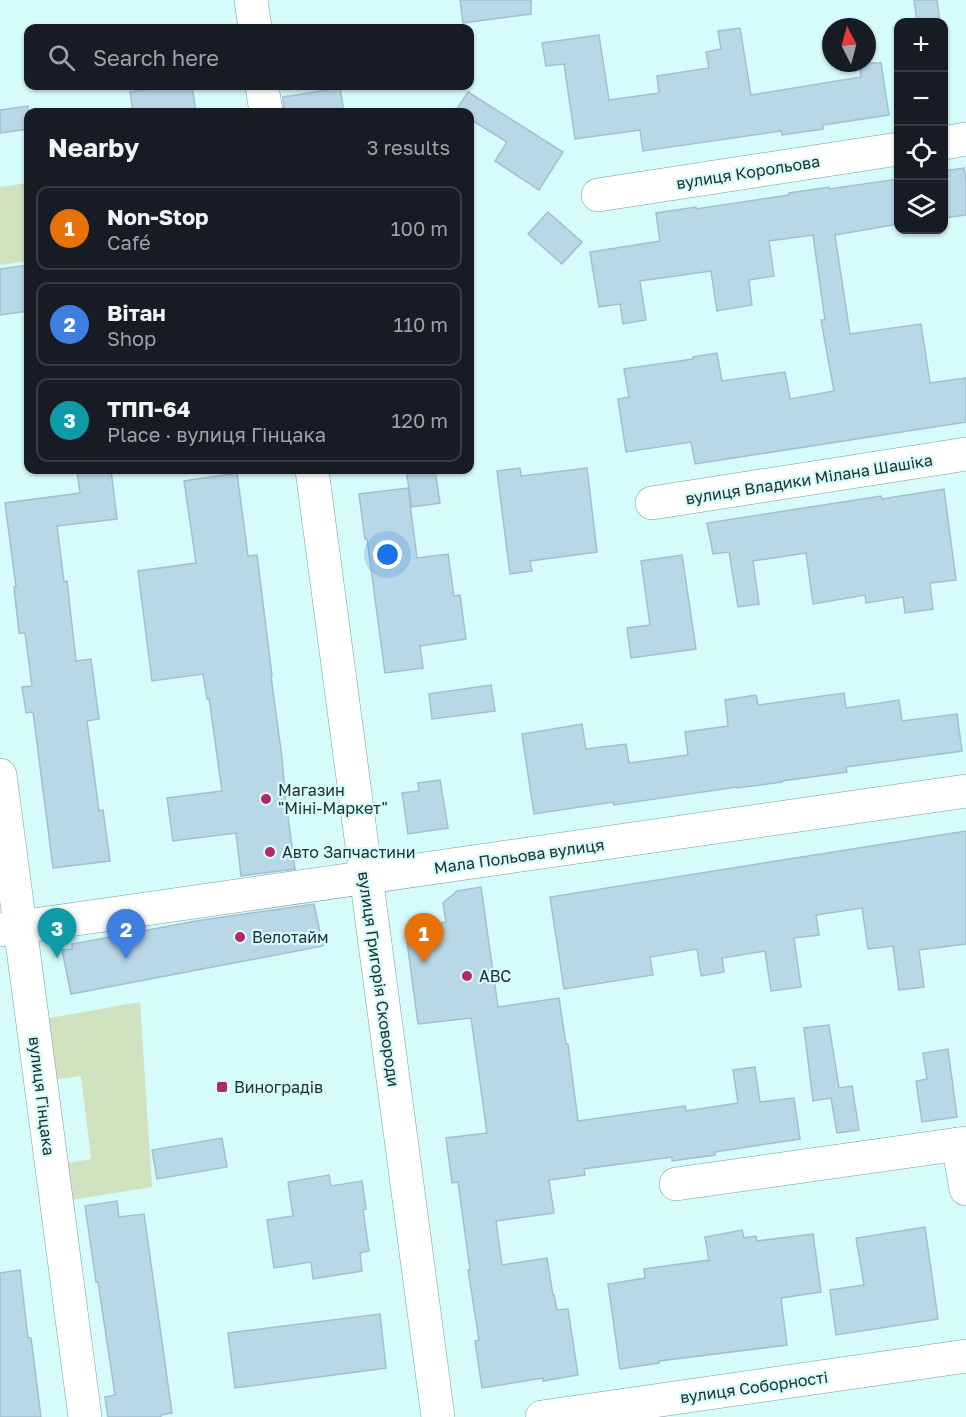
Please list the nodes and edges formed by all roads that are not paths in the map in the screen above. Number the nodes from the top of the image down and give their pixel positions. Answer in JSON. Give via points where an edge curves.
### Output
{"nodes":[{"id":1,"x":251,"y":0,"type":"edge"},
{"id":2,"x":254,"y":24,"type":"edge"},
{"id":3,"x":263,"y":90,"type":"edge"},
{"id":4,"x":265,"y":108,"type":"edge"},
{"id":5,"x":966,"y":139,"type":"edge"},
{"id":6,"x":948,"y":142,"type":"edge"},
{"id":7,"x":894,"y":150,"type":"edge"},
{"id":8,"x":598,"y":195,"type":"dead end"},
{"id":9,"x":966,"y":454,"type":"edge"},
{"id":10,"x":313,"y":474,"type":"edge"},
{"id":11,"x":652,"y":503,"type":"dead end"},
{"id":12,"x":0,"y":775,"type":"edge"},
{"id":13,"x":966,"y":791,"type":"edge"},
{"id":14,"x":366,"y":878,"type":"junction"},
{"id":15,"x":10,"y":928,"type":"edge"},
{"id":16,"x":962,"y":1143,"type":"edge"},
{"id":17,"x":676,"y":1184,"type":"dead end"},
{"id":18,"x":966,"y":1189,"type":"edge"},
{"id":19,"x":966,"y":1356,"type":"edge"},
{"id":20,"x":85,"y":1417,"type":"edge"},
{"id":21,"x":438,"y":1417,"type":"edge"},
{"id":22,"x":542,"y":1417,"type":"edge"}],
"edges":[{"from":1,"to":2,"type":"street"},
{"from":3,"to":4,"type":"street"},
{"from":5,"to":6,"type":"street"},
{"from":7,"to":8,"type":"street","name":"вулиця Корольова"},
{"from":9,"to":11,"type":"street","name":"вулиця Владики Мілана Шашіка"},
{"from":10,"to":14,"type":"street","name":"вулиця Григорія Сковороди"},
{"from":12,"to":15,"type":"street","name":"вулиця Гінцака"},
{"from":13,"to":14,"type":"street","name":"Мала Польова вулиця"},
{"from":14,"to":15,"type":"street","name":"Мала Польова вулиця"},
{"from":14,"to":21,"type":"street","name":"вулиця Григорія Сковороди"},
{"from":15,"to":20,"type":"street","name":"вулиця Гінцака"},
{"from":16,"to":17,"type":"street"},
{"from":16,"to":18,"type":"street"},
{"from":19,"to":22,"type":"street","name":"вулиця Соборності"}]}
